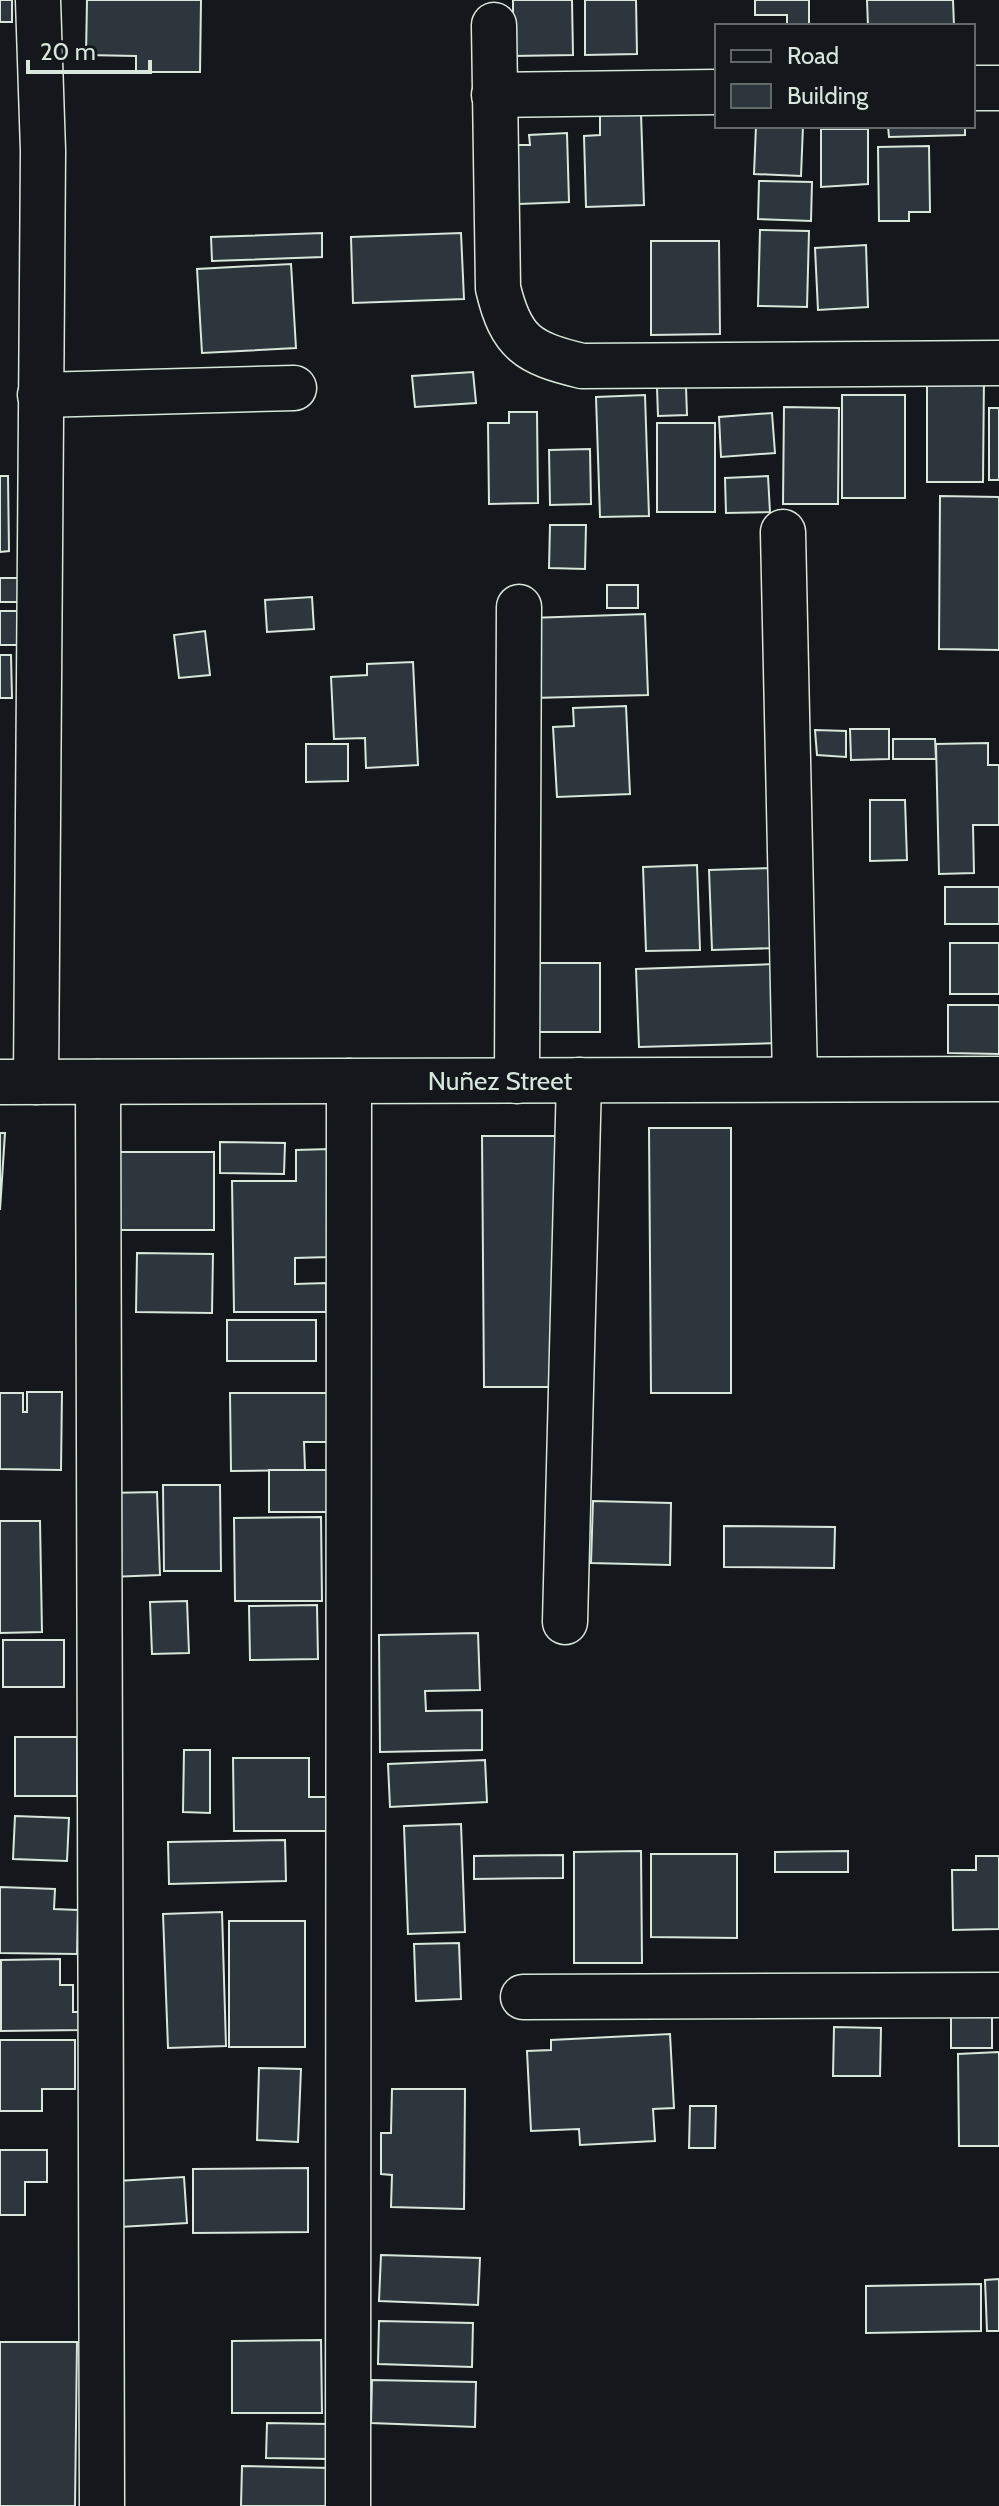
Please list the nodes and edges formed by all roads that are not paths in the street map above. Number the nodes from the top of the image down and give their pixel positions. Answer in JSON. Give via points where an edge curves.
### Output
{"nodes":[{"id":1,"x":38,"y":0,"type":"edge"},
{"id":2,"x":494,"y":25,"type":"dead end"},
{"id":3,"x":975,"y":88,"type":"edge"},
{"id":4,"x":999,"y":88,"type":"edge"},
{"id":5,"x":715,"y":92,"type":"edge"},
{"id":6,"x":494,"y":95,"type":"junction"},
{"id":7,"x":999,"y":363,"type":"edge"},
{"id":8,"x":294,"y":388,"type":"dead end"},
{"id":9,"x":40,"y":395,"type":"junction"},
{"id":10,"x":783,"y":532,"type":"dead end"},
{"id":11,"x":519,"y":607,"type":"dead end"},
{"id":12,"x":795,"y":1079,"type":"junction"},
{"id":13,"x":999,"y":1079,"type":"edge"},
{"id":14,"x":579,"y":1080,"type":"junction"},
{"id":15,"x":349,"y":1081,"type":"junction"},
{"id":16,"x":517,"y":1081,"type":"junction"},
{"id":17,"x":18,"y":1082,"type":"edge"},
{"id":18,"x":98,"y":1082,"type":"junction"},
{"id":19,"x":565,"y":1622,"type":"dead end"},
{"id":20,"x":999,"y":1995,"type":"edge"},
{"id":21,"x":523,"y":1997,"type":"dead end"},
{"id":22,"x":102,"y":2506,"type":"edge"},
{"id":23,"x":348,"y":2506,"type":"edge"}],
"edges":[{"from":1,"to":9,"type":"street","via":[[43,151]]},
{"from":2,"to":6,"type":"street"},
{"from":3,"to":4,"type":"street"},
{"from":5,"to":6,"type":"street"},
{"from":6,"to":7,"type":"street","via":[[498,288],[506,322],[522,343],[582,366]]},
{"from":8,"to":9,"type":"street"},
{"from":9,"to":17,"type":"street"},
{"from":10,"to":12,"type":"street"},
{"from":11,"to":16,"type":"street"},
{"from":12,"to":13,"type":"street","name":"Nuñez Street"},
{"from":12,"to":14,"type":"street","name":"Nuñez Street"},
{"from":14,"to":16,"type":"street","name":"Nuñez Street"},
{"from":14,"to":19,"type":"street"},
{"from":15,"to":16,"type":"street","name":"Nuñez Street"},
{"from":15,"to":18,"type":"street","name":"Nuñez Street"},
{"from":15,"to":23,"type":"street"},
{"from":17,"to":18,"type":"street","name":"Nuñez Street"},
{"from":18,"to":22,"type":"street"},
{"from":20,"to":21,"type":"street"}]}
